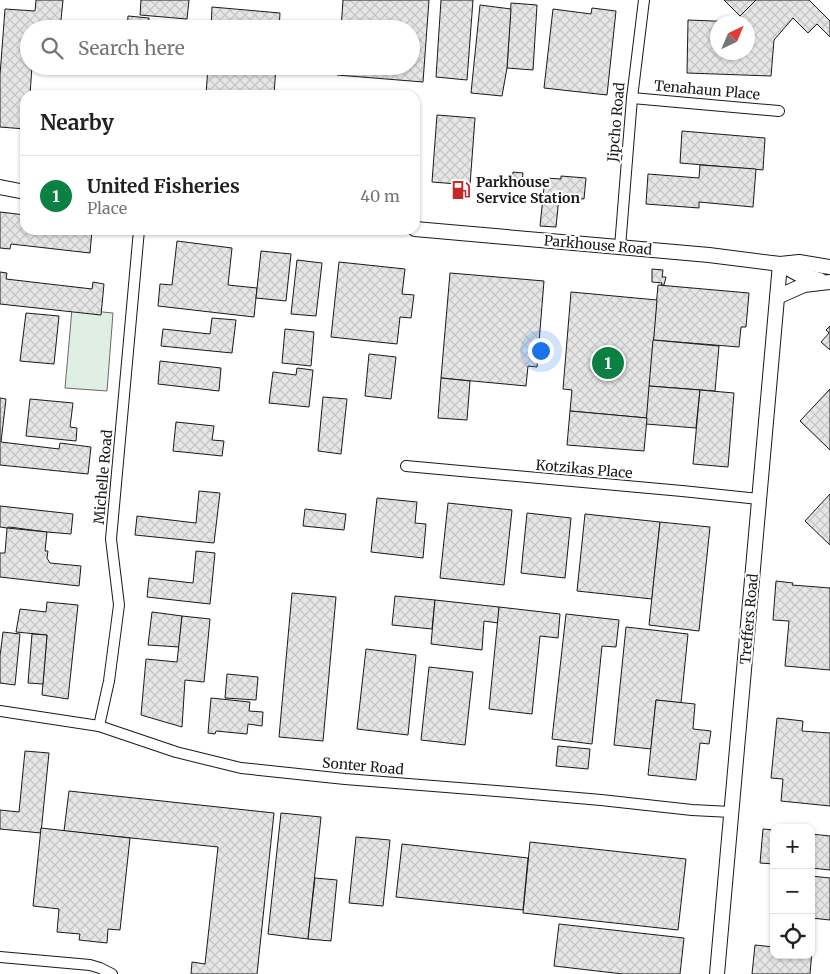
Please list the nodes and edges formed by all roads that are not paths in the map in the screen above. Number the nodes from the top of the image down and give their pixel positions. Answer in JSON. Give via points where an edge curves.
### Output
{"nodes":[{"id":1,"x":644,"y":0,"type":"edge"},
{"id":2,"x":632,"y":98,"type":"junction"},
{"id":3,"x":779,"y":111,"type":"dead end"},
{"id":4,"x":0,"y":186,"type":"edge"},
{"id":5,"x":20,"y":191,"type":"edge"},
{"id":6,"x":420,"y":229,"type":"edge"},
{"id":7,"x":139,"y":235,"type":"edge"},
{"id":8,"x":620,"y":247,"type":"junction"},
{"id":9,"x":780,"y":264,"type":"junction"},
{"id":10,"x":830,"y":267,"type":"edge"},
{"id":11,"x":830,"y":282,"type":"edge"},
{"id":12,"x":777,"y":297,"type":"junction"},
{"id":13,"x":406,"y":466,"type":"dead end"},
{"id":14,"x":759,"y":499,"type":"junction"},
{"id":15,"x":0,"y":710,"type":"edge"},
{"id":16,"x":99,"y":726,"type":"junction"},
{"id":17,"x":731,"y":812,"type":"junction"},
{"id":18,"x":0,"y":957,"type":"edge"},
{"id":19,"x":112,"y":974,"type":"edge"},
{"id":20,"x":717,"y":974,"type":"edge"}],
"edges":[{"from":1,"to":2,"type":"street","name":"Jipcho Road"},
{"from":2,"to":3,"type":"street","name":"Tenahaun Place"},
{"from":2,"to":8,"type":"street","name":"Jipcho Road"},
{"from":4,"to":5,"type":"street"},
{"from":6,"to":8,"type":"street","name":"Parkhouse Road"},
{"from":7,"to":16,"type":"street","name":"Michelle Road","via":[[111,539],[119,605]]},
{"from":8,"to":9,"type":"street","name":"Parkhouse Road"},
{"from":9,"to":10,"type":"street","name":"Parkhouse Road","via":[[799,262]]},
{"from":9,"to":11,"type":"street","name":"Parkhouse Road","via":[[798,274]]},
{"from":9,"to":12,"type":"street","name":"Treffers Road"},
{"from":11,"to":12,"type":"street","via":[[804,285]]},
{"from":12,"to":14,"type":"street","name":"Treffers Road"},
{"from":13,"to":14,"type":"street","name":"Kotzikas Place"},
{"from":14,"to":17,"type":"street","name":"Treffers Road"},
{"from":15,"to":16,"type":"street","name":"Sonter Road"},
{"from":16,"to":17,"type":"street","name":"Sonter Road","via":[[176,752],[241,768]]},
{"from":17,"to":20,"type":"street","name":"Treffers Road"},
{"from":18,"to":19,"type":"street","via":[[90,965]]}]}
